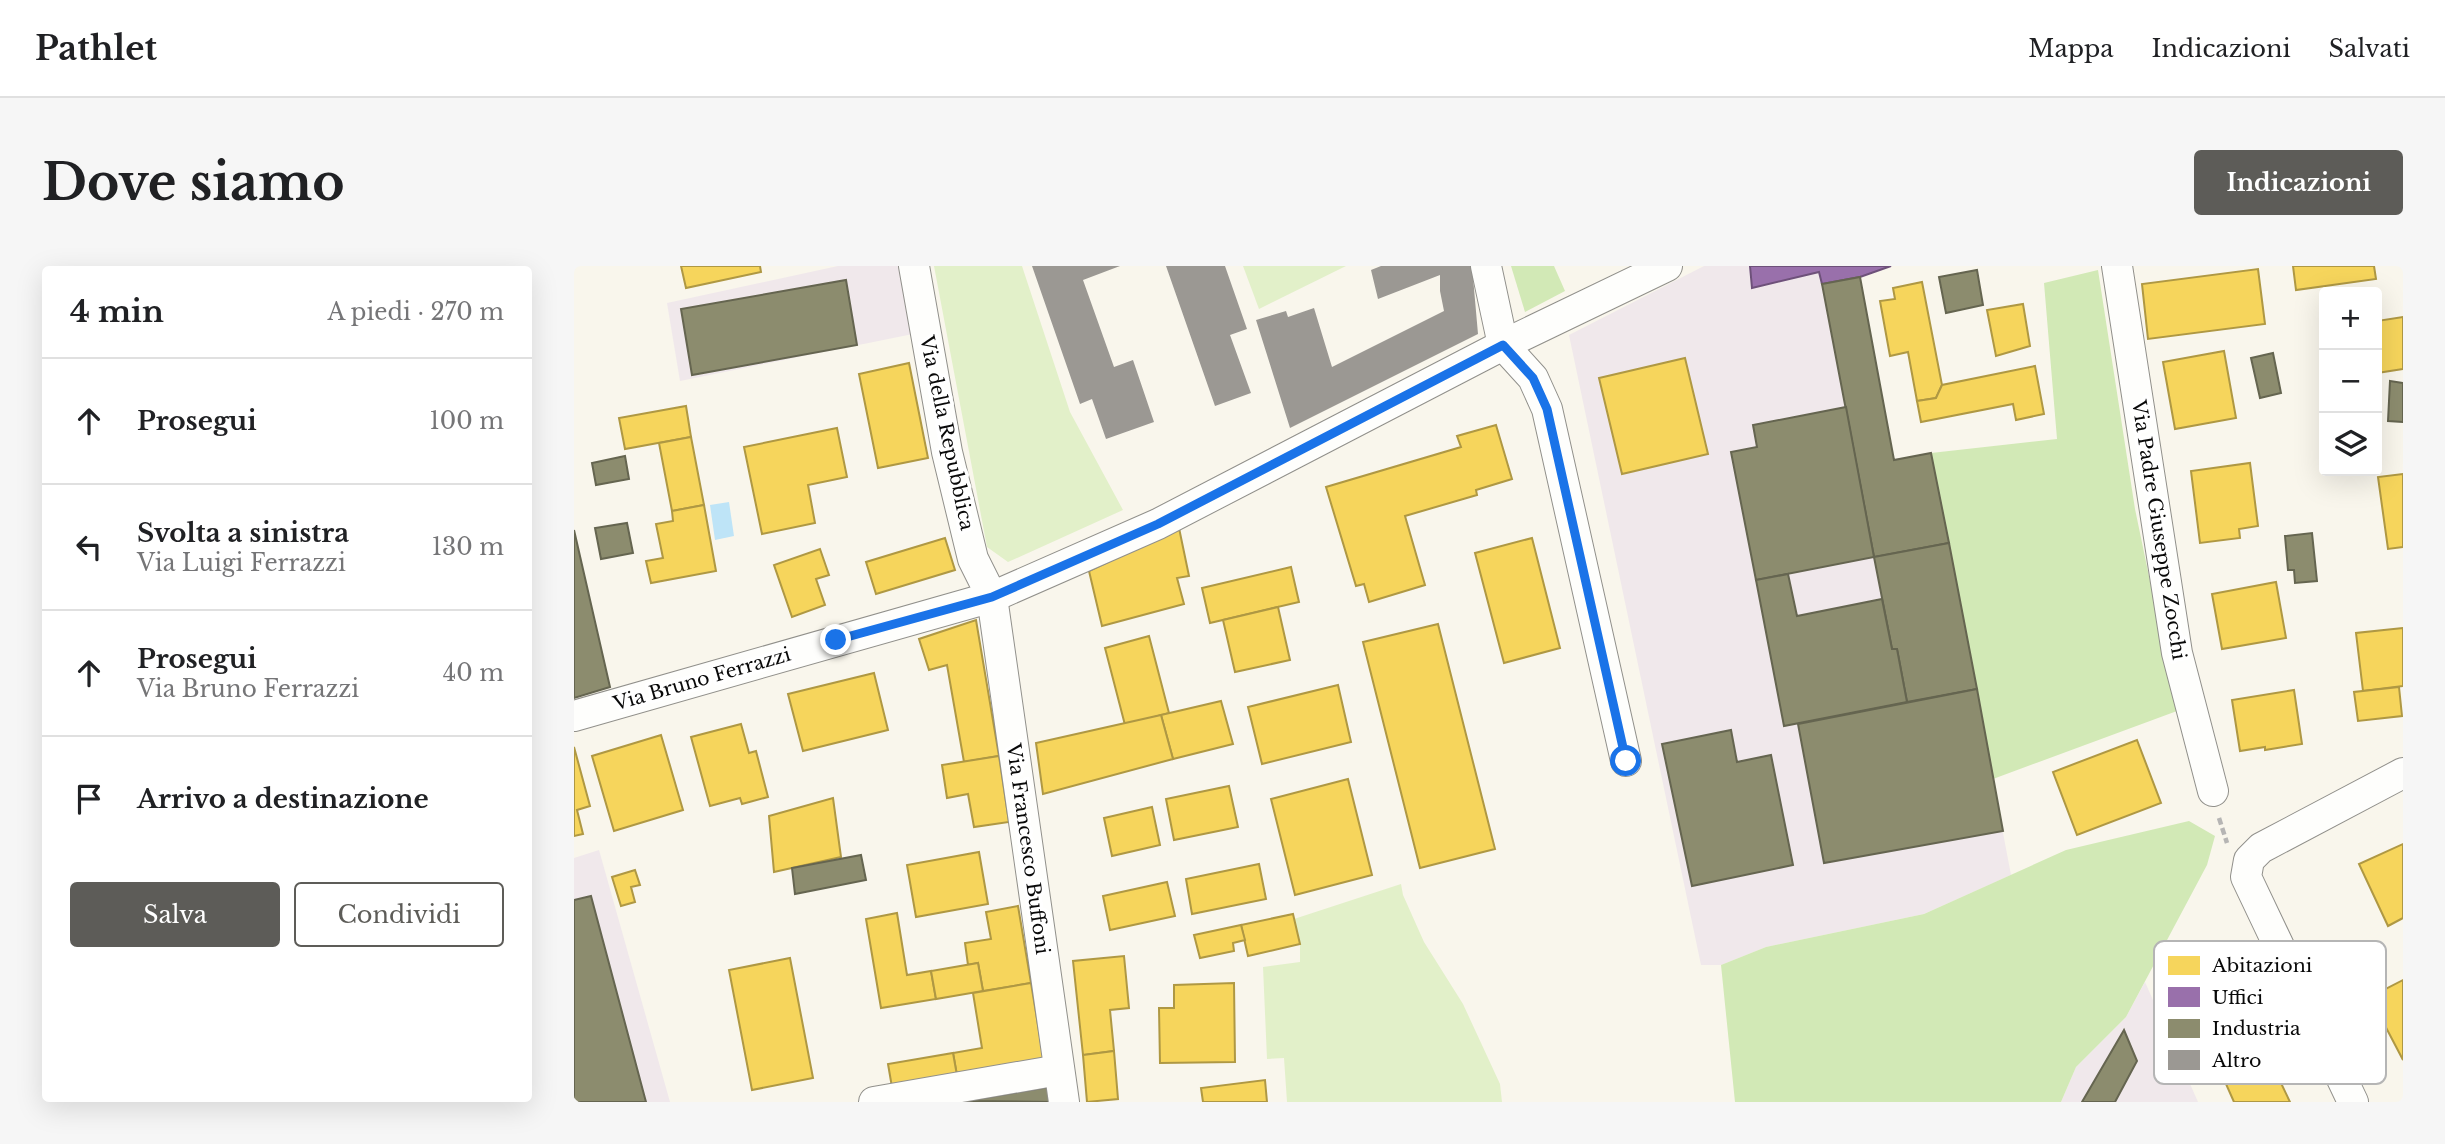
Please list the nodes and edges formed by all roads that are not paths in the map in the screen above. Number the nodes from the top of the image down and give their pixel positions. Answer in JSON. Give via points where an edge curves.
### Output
{"nodes":[{"id":1,"x":914,"y":266,"type":"edge"},
{"id":2,"x":1486,"y":266,"type":"edge"},
{"id":3,"x":1667,"y":266,"type":"edge"},
{"id":4,"x":2117,"y":266,"type":"edge"},
{"id":5,"x":1503,"y":345,"type":"junction"},
{"id":6,"x":992,"y":597,"type":"junction"},
{"id":7,"x":574,"y":716,"type":"edge"},
{"id":8,"x":1626,"y":761,"type":"dead end"},
{"id":9,"x":2403,"y":774,"type":"edge"},
{"id":10,"x":2213,"y":791,"type":"road end"},
{"id":11,"x":2276,"y":941,"type":"edge"},
{"id":12,"x":1059,"y":1070,"type":"junction"},
{"id":13,"x":2344,"y":1084,"type":"edge"},
{"id":14,"x":874,"y":1102,"type":"edge"},
{"id":15,"x":1064,"y":1102,"type":"edge"},
{"id":16,"x":2353,"y":1102,"type":"edge"}],
"edges":[{"from":1,"to":6,"type":"street","name":"Via della Repubblica","via":[[947,452],[973,559]]},
{"from":2,"to":5,"type":"street"},
{"from":3,"to":5,"type":"street","name":"Via Bruno Ferrazzi"},
{"from":4,"to":10,"type":"street","name":"Via Padre Giuseppe Zocchi","via":[[2177,653]]},
{"from":5,"to":6,"type":"street","name":"Via Bruno Ferrazzi","via":[[1158,524]]},
{"from":5,"to":8,"type":"street","via":[[1533,378],[1547,409]]},
{"from":6,"to":7,"type":"street","name":"Via Bruno Ferrazzi"},
{"from":6,"to":12,"type":"street","name":"Via Francesco Buffoni"},
{"from":9,"to":11,"type":"street","via":[[2261,848],[2249,859],[2246,877]]},
{"from":12,"to":14,"type":"street"},
{"from":12,"to":15,"type":"street","name":"Via Francesco Buffoni"},
{"from":13,"to":16,"type":"street"}]}
